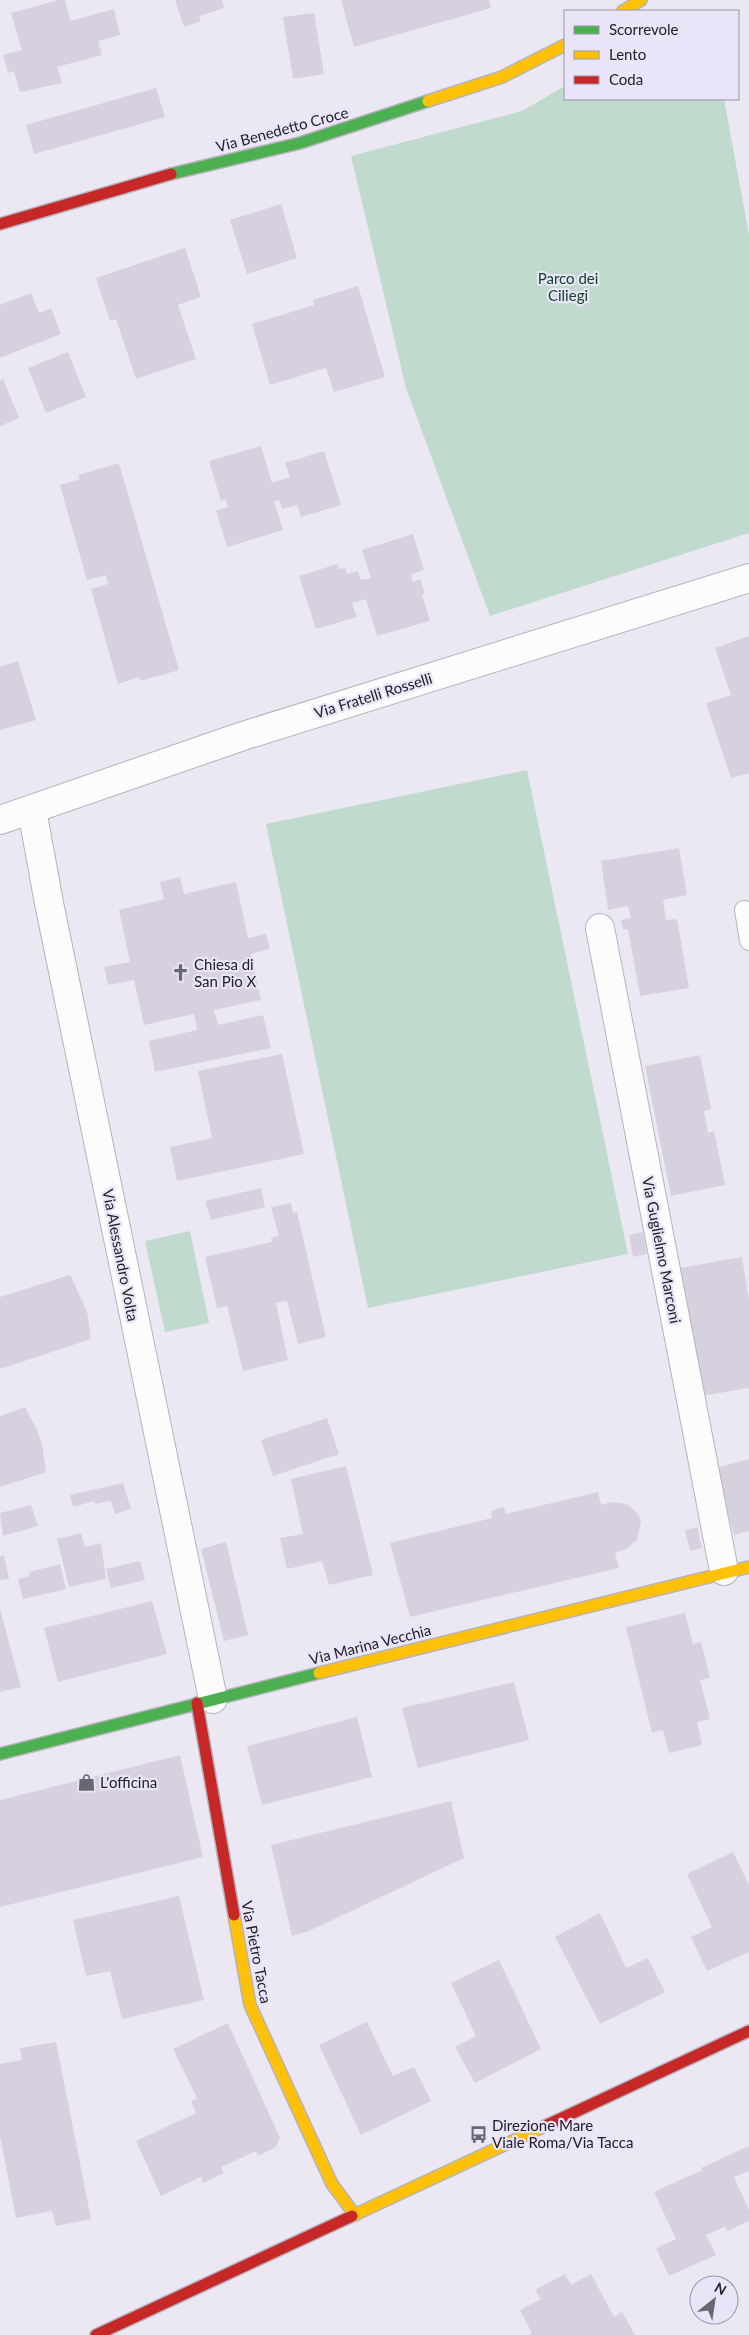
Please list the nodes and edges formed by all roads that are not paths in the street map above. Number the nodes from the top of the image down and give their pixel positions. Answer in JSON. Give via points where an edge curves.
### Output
{"nodes":[{"id":1,"x":642,"y":0,"type":"edge"},
{"id":2,"x":625,"y":10,"type":"edge"},
{"id":3,"x":564,"y":46,"type":"edge"},
{"id":4,"x":0,"y":224,"type":"edge"},
{"id":5,"x":749,"y":578,"type":"edge"},
{"id":6,"x":32,"y":810,"type":"junction"},
{"id":7,"x":0,"y":820,"type":"edge"},
{"id":8,"x":744,"y":910,"type":"dead end"},
{"id":9,"x":600,"y":928,"type":"dead end"},
{"id":10,"x":749,"y":941,"type":"edge"},
{"id":11,"x":737,"y":1569,"type":"edge"},
{"id":12,"x":205,"y":1701,"type":"junction"},
{"id":13,"x":0,"y":1754,"type":"edge"},
{"id":14,"x":749,"y":2031,"type":"edge"},
{"id":15,"x":355,"y":2215,"type":"junction"},
{"id":16,"x":96,"y":2335,"type":"edge"}],
"edges":[{"from":1,"to":2,"type":"main road"},
{"from":3,"to":4,"type":"main road","name":"Via Benedetto Croce","via":[[502,77],[300,143],[182,171]]},
{"from":5,"to":6,"type":"street","name":"Via Fratelli Rosselli","via":[[243,736]]},
{"from":6,"to":7,"type":"street","name":"Via Fratelli Rosselli"},
{"from":6,"to":12,"type":"street","name":"Via Alessandro Volta"},
{"from":8,"to":10,"type":"lane"},
{"from":9,"to":11,"type":"street","name":"Via Guglielmo Marconi"},
{"from":11,"to":12,"type":"main road","name":"Via Marina Vecchia"},
{"from":12,"to":13,"type":"main road","name":"Via Marina Vecchia"},
{"from":12,"to":15,"type":"main road","name":"Via Pietro Tacca","via":[[250,2005],[332,2184]]},
{"from":14,"to":15,"type":"main road"},
{"from":15,"to":16,"type":"main road"}]}
